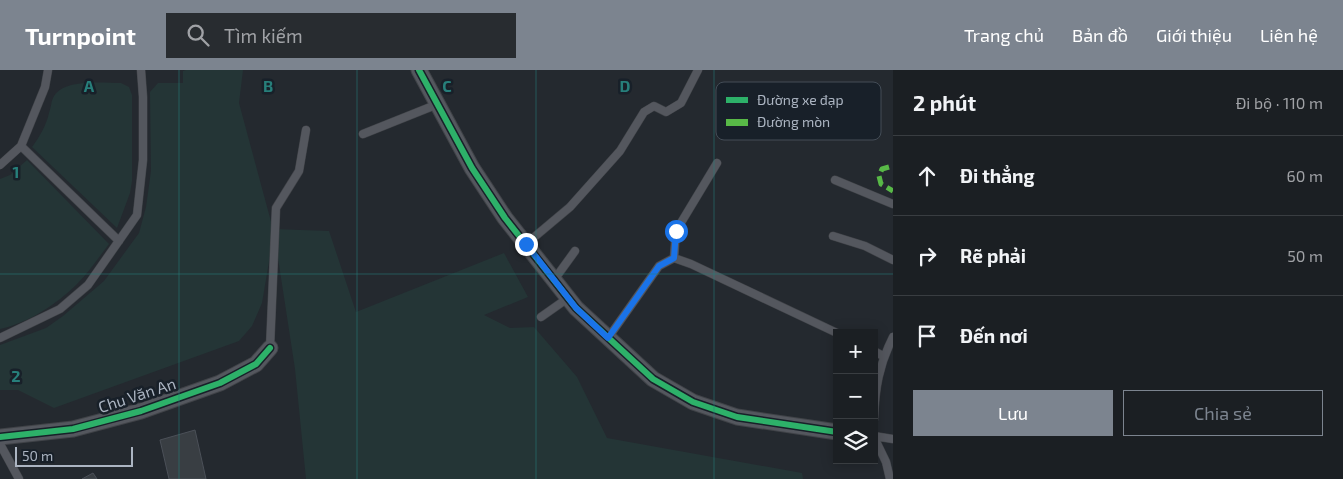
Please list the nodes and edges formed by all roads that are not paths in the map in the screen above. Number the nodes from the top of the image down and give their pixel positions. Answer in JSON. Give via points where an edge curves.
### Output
{"nodes":[{"id":1,"x":48,"y":70,"type":"edge"},
{"id":2,"x":142,"y":70,"type":"edge"},
{"id":3,"x":419,"y":70,"type":"edge"},
{"id":4,"x":698,"y":70,"type":"edge"},
{"id":5,"x":438,"y":104,"type":"junction"},
{"id":6,"x":306,"y":130,"type":"dead end"},
{"id":7,"x":363,"y":134,"type":"dead end"},
{"id":8,"x":21,"y":146,"type":"junction"},
{"id":9,"x":717,"y":163,"type":"dead end"},
{"id":10,"x":0,"y":165,"type":"edge"},
{"id":11,"x":836,"y":180,"type":"dead end"},
{"id":12,"x":893,"y":204,"type":"edge"},
{"id":13,"x":833,"y":236,"type":"dead end"},
{"id":14,"x":119,"y":241,"type":"junction"},
{"id":15,"x":526,"y":244,"type":"junction"},
{"id":16,"x":575,"y":251,"type":"dead end"},
{"id":17,"x":674,"y":258,"type":"junction"},
{"id":18,"x":893,"y":260,"type":"edge"},
{"id":19,"x":554,"y":280,"type":"junction"},
{"id":20,"x":568,"y":298,"type":"junction"},
{"id":21,"x":541,"y":317,"type":"dead end"},
{"id":22,"x":833,"y":331,"type":"edge"},
{"id":23,"x":893,"y":337,"type":"edge"},
{"id":24,"x":0,"y":338,"type":"edge"},
{"id":25,"x":608,"y":338,"type":"junction"},
{"id":26,"x":270,"y":348,"type":"joint"},
{"id":27,"x":878,"y":353,"type":"edge"},
{"id":28,"x":883,"y":356,"type":"junction"},
{"id":29,"x":878,"y":376,"type":"edge"},
{"id":30,"x":833,"y":431,"type":"edge"},
{"id":31,"x":0,"y":437,"type":"edge"},
{"id":32,"x":878,"y":437,"type":"edge"},
{"id":33,"x":893,"y":439,"type":"edge"},
{"id":34,"x":0,"y":444,"type":"edge"},
{"id":35,"x":878,"y":445,"type":"edge"},
{"id":36,"x":19,"y":479,"type":"edge"},
{"id":37,"x":890,"y":479,"type":"edge"}],
"edges":[{"from":1,"to":8,"type":"lane","via":[[45,87]]},
{"from":2,"to":14,"type":"lane","via":[[143,160],[137,215]]},
{"from":3,"to":5,"type":"street"},
{"from":4,"to":15,"type":"lane","via":[[680,103],[666,112],[654,106],[644,112],[620,151],[570,207]]},
{"from":5,"to":7,"type":"lane"},
{"from":5,"to":15,"type":"street","via":[[472,168]]},
{"from":6,"to":26,"type":"lane","via":[[298,171],[276,208]]},
{"from":8,"to":10,"type":"lane"},
{"from":8,"to":14,"type":"lane"},
{"from":9,"to":17,"type":"lane","via":[[676,231]]},
{"from":11,"to":12,"type":"lane"},
{"from":13,"to":18,"type":"lane","via":[[865,246]]},
{"from":14,"to":24,"type":"lane","via":[[88,285],[60,309]]},
{"from":15,"to":19,"type":"street"},
{"from":16,"to":19,"type":"lane"},
{"from":17,"to":22,"type":"lane"},
{"from":17,"to":25,"type":"lane","via":[[659,266]]},
{"from":19,"to":20,"type":"street"},
{"from":20,"to":21,"type":"lane"},
{"from":20,"to":25,"type":"street"},
{"from":23,"to":28,"type":"lane"},
{"from":25,"to":30,"type":"street","via":[[653,379],[693,402],[737,417]]},
{"from":26,"to":31,"type":"street","name":"Chu Văn An","via":[[256,364],[220,383],[141,411],[73,429]]},
{"from":27,"to":28,"type":"lane"},
{"from":28,"to":29,"type":"lane"},
{"from":32,"to":33,"type":"lane"},
{"from":34,"to":36,"type":"lane"},
{"from":35,"to":37,"type":"lane"}]}
